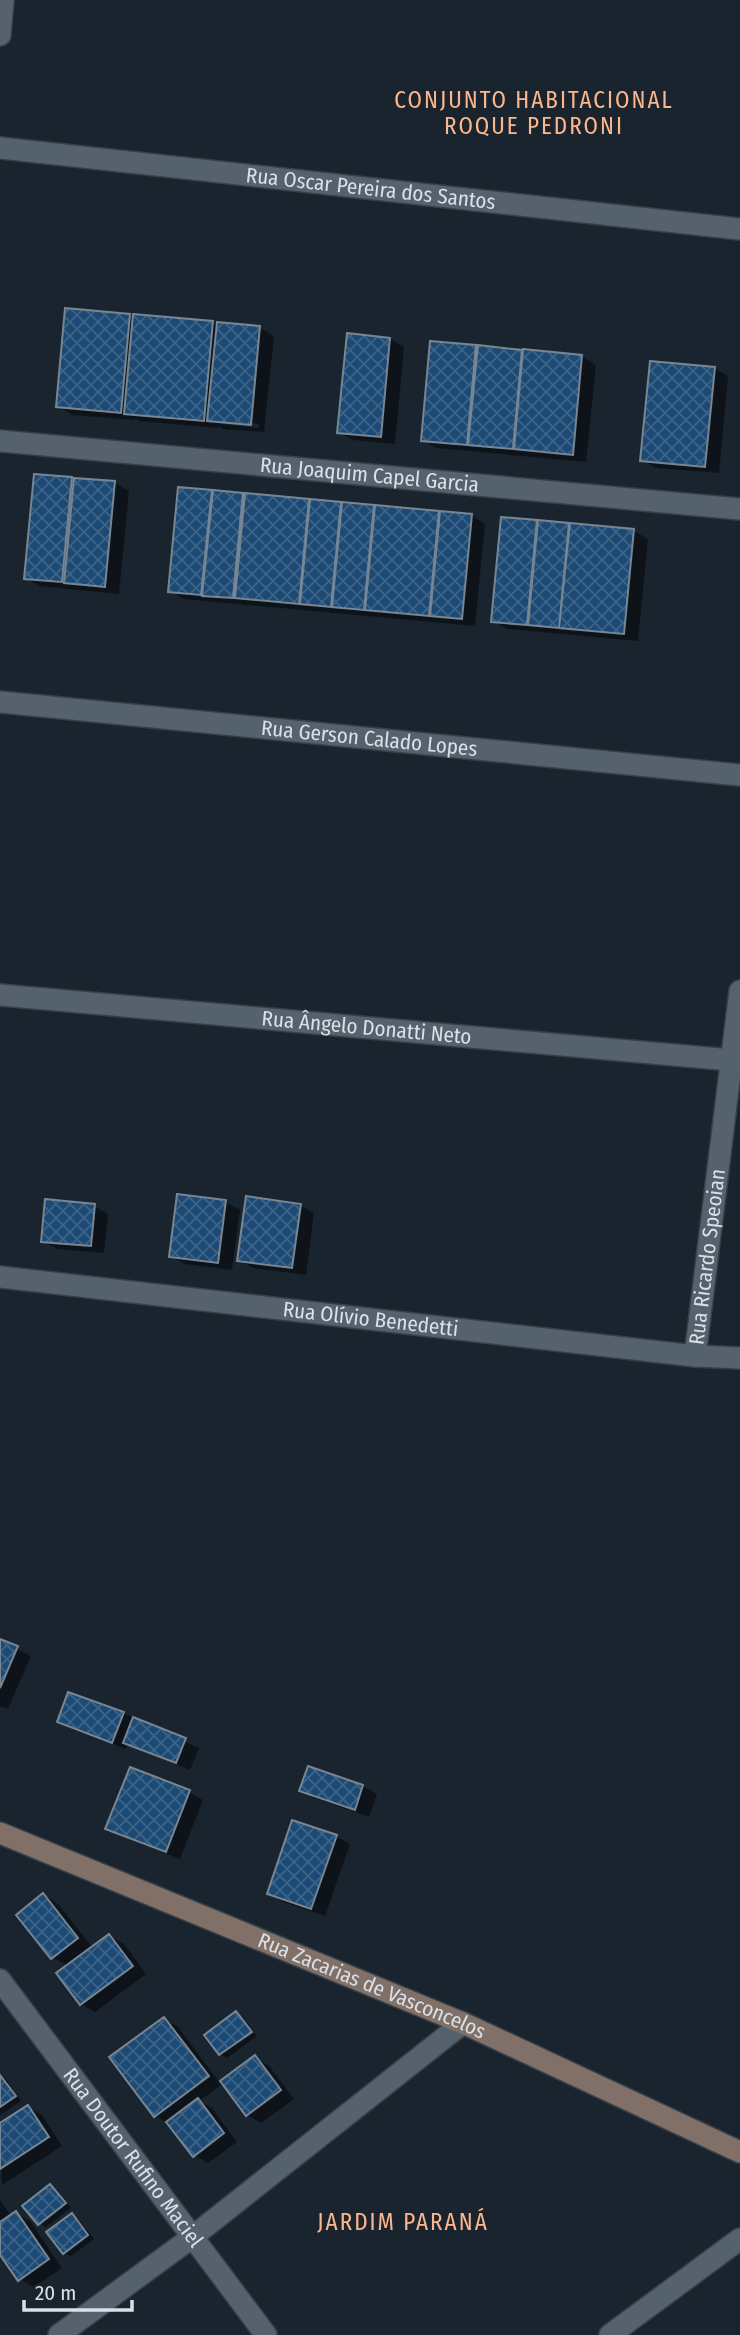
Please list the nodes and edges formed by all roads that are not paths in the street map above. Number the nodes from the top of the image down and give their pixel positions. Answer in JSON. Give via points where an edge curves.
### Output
{"nodes":[{"id":1,"x":3,"y":0,"type":"edge"},
{"id":2,"x":0,"y":35,"type":"edge"},
{"id":3,"x":0,"y":148,"type":"edge"},
{"id":4,"x":740,"y":229,"type":"edge"},
{"id":5,"x":0,"y":442,"type":"edge"},
{"id":6,"x":740,"y":509,"type":"edge"},
{"id":7,"x":0,"y":702,"type":"edge"},
{"id":8,"x":740,"y":775,"type":"edge"},
{"id":9,"x":740,"y":991,"type":"edge"},
{"id":10,"x":0,"y":995,"type":"edge"},
{"id":11,"x":732,"y":1060,"type":"junction"},
{"id":12,"x":0,"y":1278,"type":"edge"},
{"id":13,"x":695,"y":1356,"type":"junction"},
{"id":14,"x":740,"y":1358,"type":"edge"},
{"id":15,"x":0,"y":1833,"type":"edge"},
{"id":16,"x":0,"y":1980,"type":"edge"},
{"id":17,"x":463,"y":2023,"type":"junction"},
{"id":18,"x":740,"y":2152,"type":"edge"},
{"id":19,"x":191,"y":2238,"type":"junction"},
{"id":20,"x":740,"y":2239,"type":"edge"},
{"id":21,"x":59,"y":2335,"type":"edge"},
{"id":22,"x":266,"y":2335,"type":"edge"},
{"id":23,"x":610,"y":2335,"type":"edge"}],
"edges":[{"from":1,"to":2,"type":"street"},
{"from":3,"to":4,"type":"street","name":"Rua Oscar Pereira dos Santos"},
{"from":5,"to":6,"type":"street","name":"Rua Joaquim Capel Garcia"},
{"from":7,"to":8,"type":"street","name":"Rua Gerson Calado Lopes"},
{"from":9,"to":11,"type":"street","name":"Rua Ricardo Speoian"},
{"from":10,"to":11,"type":"street","name":"Rua Ângelo Donatti Neto"},
{"from":11,"to":13,"type":"street","name":"Rua Ricardo Speoian"},
{"from":12,"to":13,"type":"street","name":"Rua Olívio Benedetti"},
{"from":13,"to":14,"type":"street","name":"Rua Olívio Benedetti"},
{"from":15,"to":17,"type":"street","name":"Rua Zacarias de Vasconcelos"},
{"from":16,"to":19,"type":"street","name":"Rua Doutor Rufino Maciel"},
{"from":17,"to":18,"type":"street","name":"Rua Zacarias de Vasconcelos"},
{"from":17,"to":19,"type":"street"},
{"from":19,"to":21,"type":"street"},
{"from":19,"to":22,"type":"street","name":"Rua Doutor Rufino Maciel"},
{"from":20,"to":23,"type":"street"}]}
